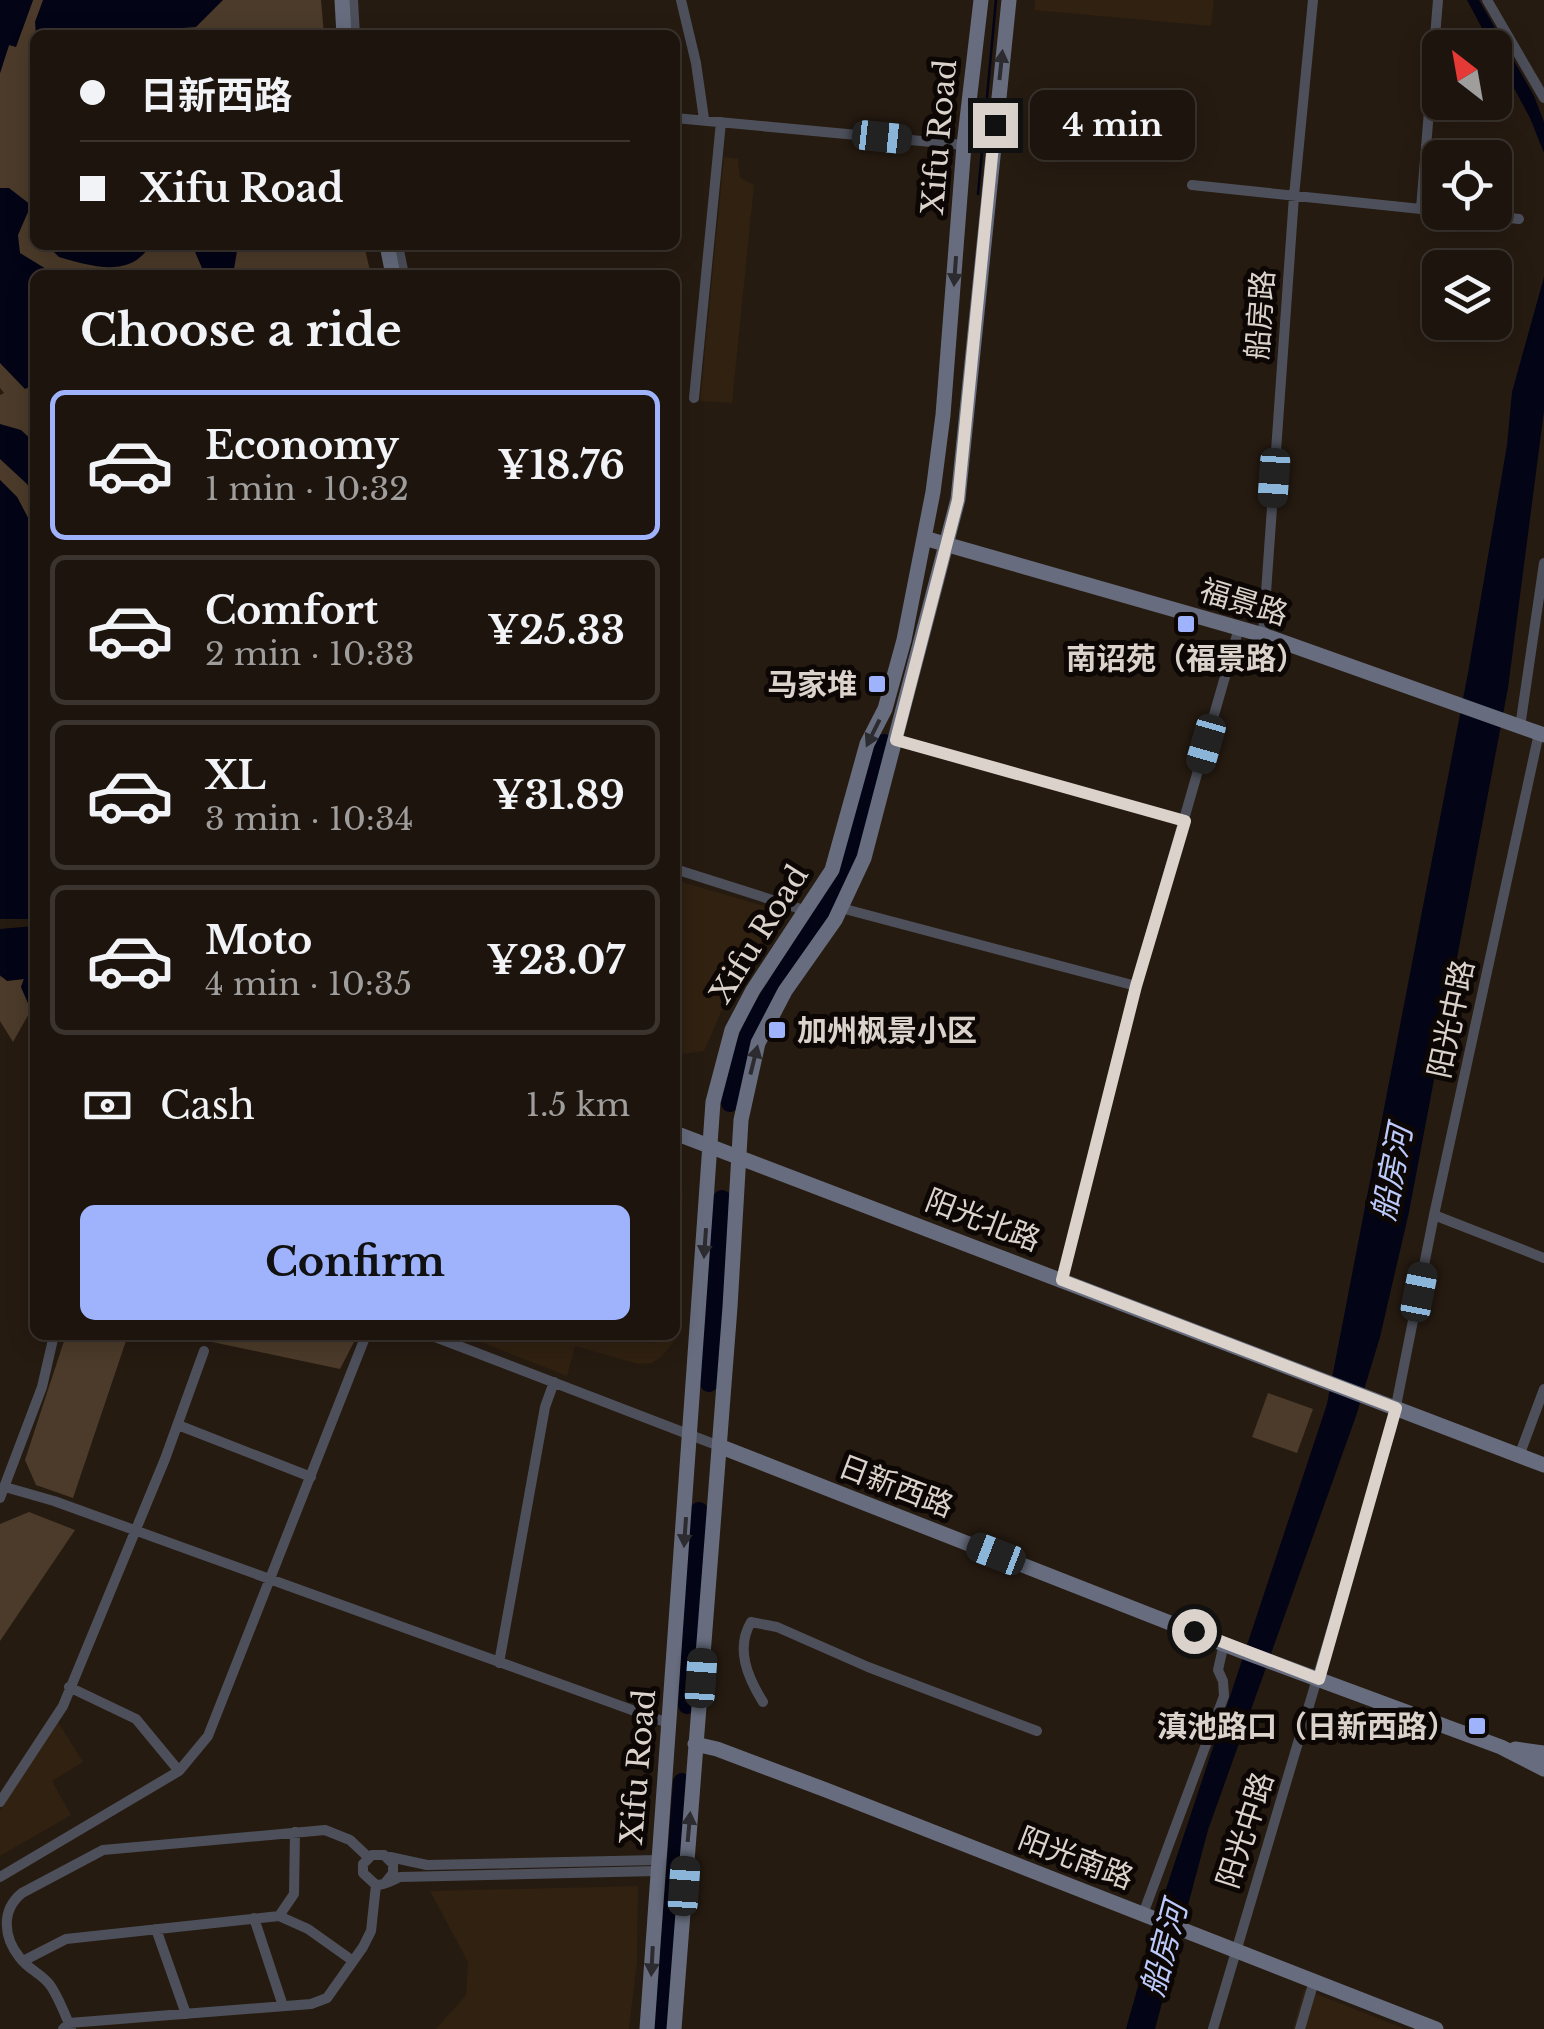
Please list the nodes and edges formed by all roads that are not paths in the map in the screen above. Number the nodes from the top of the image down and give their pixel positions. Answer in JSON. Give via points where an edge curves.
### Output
{"nodes":[{"id":1,"x":342,"y":0,"type":"edge"},
{"id":2,"x":353,"y":0,"type":"edge"},
{"id":3,"x":680,"y":0,"type":"edge"},
{"id":4,"x":981,"y":0,"type":"edge"},
{"id":5,"x":1008,"y":0,"type":"edge"},
{"id":6,"x":1312,"y":0,"type":"edge"},
{"id":7,"x":1438,"y":0,"type":"edge"},
{"id":8,"x":1488,"y":0,"type":"edge"},
{"id":9,"x":344,"y":30,"type":"edge"},
{"id":10,"x":355,"y":30,"type":"edge"},
{"id":11,"x":1544,"y":98,"type":"edge"},
{"id":12,"x":680,"y":118,"type":"edge"},
{"id":13,"x":704,"y":119,"type":"junction"},
{"id":14,"x":720,"y":122,"type":"junction"},
{"id":15,"x":964,"y":145,"type":"junction"},
{"id":16,"x":1192,"y":185,"type":"dead end"},
{"id":17,"x":1294,"y":196,"type":"junction"},
{"id":18,"x":1421,"y":209,"type":"joint"},
{"id":19,"x":1512,"y":218,"type":"edge"},
{"id":20,"x":1519,"y":219,"type":"dead end"},
{"id":21,"x":694,"y":398,"type":"dead end"},
{"id":22,"x":924,"y":538,"type":"junction"},
{"id":23,"x":948,"y":544,"type":"junction"},
{"id":24,"x":1544,"y":564,"type":"edge"},
{"id":25,"x":1239,"y":628,"type":"junction"},
{"id":26,"x":1262,"y":634,"type":"junction"},
{"id":27,"x":1539,"y":635,"type":"edge"},
{"id":28,"x":1512,"y":724,"type":"junction"},
{"id":29,"x":1541,"y":734,"type":"edge"},
{"id":30,"x":896,"y":740,"type":"junction"},
{"id":31,"x":1185,"y":821,"type":"junction"},
{"id":32,"x":680,"y":871,"type":"edge"},
{"id":33,"x":841,"y":908,"type":"junction"},
{"id":34,"x":808,"y":912,"type":"junction"},
{"id":35,"x":1136,"y":986,"type":"junction"},
{"id":36,"x":680,"y":1135,"type":"edge"},
{"id":37,"x":710,"y":1145,"type":"junction"},
{"id":38,"x":738,"y":1156,"type":"junction"},
{"id":39,"x":1434,"y":1216,"type":"junction"},
{"id":40,"x":1544,"y":1258,"type":"edge"},
{"id":41,"x":1062,"y":1280,"type":"junction"},
{"id":42,"x":53,"y":1340,"type":"edge"},
{"id":43,"x":364,"y":1340,"type":"edge"},
{"id":44,"x":443,"y":1340,"type":"edge"},
{"id":45,"x":204,"y":1351,"type":"dead end"},
{"id":46,"x":554,"y":1382,"type":"junction"},
{"id":47,"x":1544,"y":1389,"type":"edge"},
{"id":48,"x":1396,"y":1408,"type":"junction"},
{"id":49,"x":178,"y":1425,"type":"junction"},
{"id":50,"x":690,"y":1435,"type":"junction"},
{"id":51,"x":719,"y":1446,"type":"junction"},
{"id":52,"x":1519,"y":1456,"type":"junction"},
{"id":53,"x":1544,"y":1466,"type":"edge"},
{"id":54,"x":311,"y":1477,"type":"junction"},
{"id":55,"x":3,"y":1492,"type":"edge"},
{"id":56,"x":135,"y":1532,"type":"junction"},
{"id":57,"x":271,"y":1582,"type":"junction"},
{"id":58,"x":1232,"y":1646,"type":"junction"},
{"id":59,"x":498,"y":1663,"type":"junction"},
{"id":60,"x":1319,"y":1679,"type":"junction"},
{"id":61,"x":70,"y":1688,"type":"junction"},
{"id":62,"x":763,"y":1702,"type":"dead end"},
{"id":63,"x":668,"y":1723,"type":"junction"},
{"id":64,"x":1037,"y":1731,"type":"dead end"},
{"id":65,"x":695,"y":1744,"type":"junction"},
{"id":66,"x":1501,"y":1747,"type":"junction"},
{"id":67,"x":1544,"y":1753,"type":"edge"},
{"id":68,"x":1544,"y":1769,"type":"edge"},
{"id":69,"x":178,"y":1771,"type":"junction"},
{"id":70,"x":0,"y":1802,"type":"edge"},
{"id":71,"x":295,"y":1832,"type":"junction"},
{"id":72,"x":384,"y":1855,"type":"junction"},
{"id":73,"x":368,"y":1857,"type":"junction"},
{"id":74,"x":657,"y":1866,"type":"junction"},
{"id":75,"x":0,"y":1877,"type":"edge"},
{"id":76,"x":381,"y":1884,"type":"junction"},
{"id":77,"x":1146,"y":1915,"type":"junction"},
{"id":78,"x":280,"y":1916,"type":"junction"},
{"id":79,"x":254,"y":1918,"type":"junction"},
{"id":80,"x":156,"y":1929,"type":"junction"},
{"id":81,"x":1236,"y":1950,"type":"junction"},
{"id":82,"x":23,"y":1961,"type":"junction"},
{"id":83,"x":353,"y":1961,"type":"junction"},
{"id":84,"x":1314,"y":1981,"type":"junction"},
{"id":85,"x":283,"y":2006,"type":"junction"},
{"id":86,"x":186,"y":2014,"type":"junction"},
{"id":87,"x":118,"y":2024,"type":"edge"},
{"id":88,"x":68,"y":2027,"type":"edge"},
{"id":89,"x":647,"y":2029,"type":"edge"},
{"id":90,"x":674,"y":2029,"type":"edge"},
{"id":91,"x":1213,"y":2029,"type":"edge"},
{"id":92,"x":1300,"y":2029,"type":"edge"},
{"id":93,"x":1436,"y":2029,"type":"edge"}],
"edges":[{"from":1,"to":9,"type":"main road"},
{"from":2,"to":10,"type":"street"},
{"from":3,"to":13,"type":"street"},
{"from":4,"to":15,"type":"main road","name":"Xifu Road"},
{"from":23,"to":5,"type":"main road","name":"Xifu Road","one_way":true,"via":[[966,434]]},
{"from":6,"to":17,"type":"street","name":"船房路"},
{"from":7,"to":18,"type":"street"},
{"from":8,"to":11,"type":"street"},
{"from":12,"to":13,"type":"street"},
{"from":13,"to":14,"type":"street"},
{"from":14,"to":15,"type":"street"},
{"from":14,"to":21,"type":"street"},
{"from":15,"to":22,"type":"main road","name":"Xifu Road","one_way":true,"via":[[943,415]]},
{"from":16,"to":17,"type":"street"},
{"from":17,"to":18,"type":"street"},
{"from":17,"to":26,"type":"street","name":"船房路"},
{"from":19,"to":20,"type":"street"},
{"from":22,"to":23,"type":"main road","name":"福景路"},
{"from":22,"to":34,"type":"main road","name":"Xifu Road","one_way":true,"via":[[885,709],[867,744],[832,870]]},
{"from":23,"to":25,"type":"main road","name":"福景路"},
{"from":23,"to":30,"type":"main road","name":"Xifu Road"},
{"from":24,"to":27,"type":"street"},
{"from":25,"to":26,"type":"main road","name":"福景路"},
{"from":25,"to":31,"type":"street"},
{"from":26,"to":28,"type":"main road","name":"福景路"},
{"from":27,"to":28,"type":"street"},
{"from":28,"to":29,"type":"main road","name":"福景路"},
{"from":29,"to":39,"type":"street","name":"阳光中路"},
{"from":30,"to":31,"type":"street"},
{"from":30,"to":33,"type":"main road","name":"Xifu Road","via":[[864,858]]},
{"from":31,"to":35,"type":"street"},
{"from":32,"to":34,"type":"street"},
{"from":33,"to":35,"type":"street"},
{"from":38,"to":33,"type":"main road","name":"Xifu Road","one_way":true,"via":[[758,1043]]},
{"from":34,"to":37,"type":"main road","name":"Xifu Road","via":[[732,1030],[713,1102]]},
{"from":35,"to":41,"type":"street"},
{"from":36,"to":37,"type":"main road","name":"阳光北路"},
{"from":37,"to":38,"type":"main road","name":"阳光北路"},
{"from":37,"to":50,"type":"main road","name":"Xifu Road","one_way":true},
{"from":38,"to":41,"type":"main road","name":"阳光北路"},
{"from":38,"to":51,"type":"main road","name":"Xifu Road"},
{"from":39,"to":40,"type":"street"},
{"from":39,"to":48,"type":"street","name":"阳光中路"},
{"from":41,"to":48,"type":"main road","name":"阳光北路"},
{"from":42,"to":55,"type":"street"},
{"from":43,"to":54,"type":"street"},
{"from":44,"to":46,"type":"street"},
{"from":45,"to":49,"type":"street"},
{"from":46,"to":50,"type":"street"},
{"from":46,"to":59,"type":"street"},
{"from":47,"to":52,"type":"street"},
{"from":48,"to":52,"type":"main road","name":"阳光北路"},
{"from":48,"to":60,"type":"street","name":"阳光中路"},
{"from":49,"to":54,"type":"street"},
{"from":49,"to":56,"type":"street"},
{"from":50,"to":51,"type":"street"},
{"from":50,"to":63,"type":"main road","name":"Xifu Road","one_way":true},
{"from":51,"to":58,"type":"main road","name":"日新西路"},
{"from":51,"to":65,"type":"main road","name":"Xifu Road"},
{"from":52,"to":53,"type":"main road","name":"阳光北路"},
{"from":54,"to":57,"type":"street"},
{"from":55,"to":56,"type":"street"},
{"from":56,"to":57,"type":"street"},
{"from":56,"to":61,"type":"street"},
{"from":57,"to":59,"type":"street"},
{"from":57,"to":69,"type":"street","via":[[208,1736]]},
{"from":58,"to":60,"type":"main road","name":"日新西路"},
{"from":58,"to":77,"type":"street","via":[[1218,1670],[1224,1696]]},
{"from":59,"to":63,"type":"street"},
{"from":60,"to":66,"type":"main road","name":"日新西路"},
{"from":60,"to":81,"type":"street","name":"阳光中路"},
{"from":61,"to":69,"type":"street","via":[[136,1720]]},
{"from":61,"to":70,"type":"street"},
{"from":62,"to":64,"type":"street","via":[[744,1662],[751,1622]]},
{"from":63,"to":74,"type":"main road","name":"Xifu Road"},
{"from":65,"to":77,"type":"main road","name":"阳光南路"},
{"from":90,"to":65,"type":"main road","name":"Xifu Road","one_way":true},
{"from":66,"to":67,"type":"main road","name":"日新西路"},
{"from":66,"to":68,"type":"main road","name":"日新西路"},
{"from":69,"to":75,"type":"street"},
{"from":71,"to":73,"type":"street","via":[[338,1834]]},
{"from":71,"to":78,"type":"street","via":[[294,1894]]},
{"from":71,"to":82,"type":"street","via":[[90,1855],[12,1902],[7,1928]]},
{"from":72,"to":73,"type":"street"},
{"from":72,"to":74,"type":"street","via":[[427,1865]]},
{"from":72,"to":76,"type":"street","via":[[394,1868]]},
{"from":73,"to":76,"type":"street","via":[[363,1873]]},
{"from":74,"to":76,"type":"street","via":[[400,1877]]},
{"from":74,"to":89,"type":"main road","name":"Xifu Road","one_way":true},
{"from":76,"to":83,"type":"street","via":[[370,1931]]},
{"from":77,"to":81,"type":"main road","name":"阳光南路"},
{"from":78,"to":79,"type":"street"},
{"from":78,"to":83,"type":"street"},
{"from":79,"to":80,"type":"street"},
{"from":79,"to":85,"type":"street"},
{"from":80,"to":82,"type":"street","via":[[66,1939]]},
{"from":80,"to":86,"type":"street"},
{"from":81,"to":84,"type":"main road","name":"阳光南路"},
{"from":81,"to":91,"type":"street","name":"阳光中路"},
{"from":82,"to":88,"type":"street","via":[[50,1986]]},
{"from":83,"to":85,"type":"street","via":[[327,1998]]},
{"from":84,"to":92,"type":"street"},
{"from":84,"to":93,"type":"main road","name":"阳光南路"},
{"from":85,"to":86,"type":"street"},
{"from":86,"to":87,"type":"street"},
{"from":87,"to":88,"type":"street"}]}
